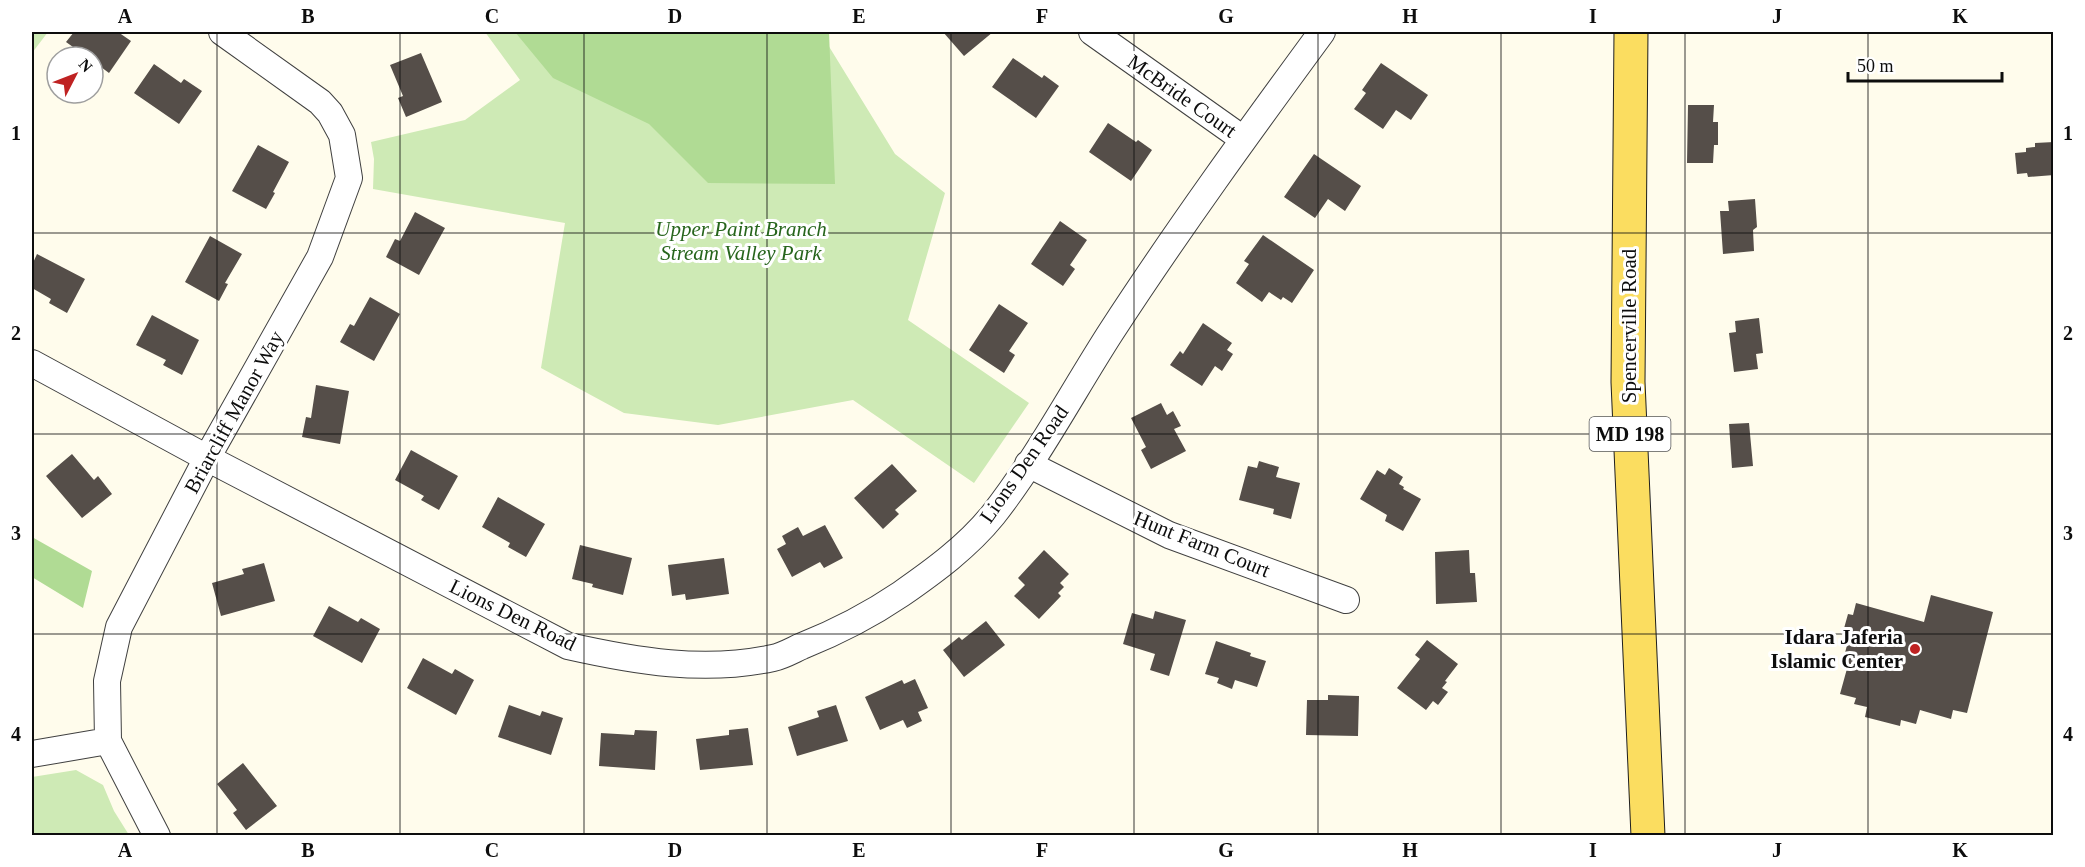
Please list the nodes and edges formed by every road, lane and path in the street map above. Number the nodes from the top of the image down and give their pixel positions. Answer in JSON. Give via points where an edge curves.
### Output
{"nodes":[{"id":1,"x":222,"y":32,"type":"edge"},
{"id":2,"x":1092,"y":32,"type":"edge"},
{"id":3,"x":1322,"y":32,"type":"edge"},
{"id":4,"x":1631,"y":32,"type":"edge"},
{"id":5,"x":1243,"y":139,"type":"junction"},
{"id":6,"x":32,"y":363,"type":"edge"},
{"id":7,"x":207,"y":458,"type":"junction"},
{"id":8,"x":1028,"y":464,"type":"junction"},
{"id":9,"x":1346,"y":600,"type":"dead end"},
{"id":10,"x":108,"y":741,"type":"junction"},
{"id":11,"x":32,"y":754,"type":"edge"},
{"id":12,"x":158,"y":836,"type":"edge"},
{"id":13,"x":1648,"y":836,"type":"edge"}],
"edges":[{"from":1,"to":7,"type":"street","name":"Briarcliff Manor Way","via":[[330,112],[342,135],[349,178],[320,257]]},
{"from":2,"to":5,"type":"street","name":"McBride Court"},
{"from":3,"to":5,"type":"street","name":"Lions Den Road"},
{"from":4,"to":13,"type":"main road","name":"Spencerville Road","number":"MD 198","via":[[1628,382]]},
{"from":5,"to":8,"type":"street","name":"Lions Den Road","via":[[1112,330]]},
{"from":6,"to":7,"type":"street","name":"Lions Den Road"},
{"from":7,"to":8,"type":"street","name":"Lions Den Road","via":[[568,646],[625,659],[683,665],[775,658],[888,603],[944,565],[992,516]]},
{"from":7,"to":10,"type":"street","name":"Briarcliff Manor Way","via":[[119,627],[107,681]]},
{"from":8,"to":9,"type":"street","name":"Hunt Farm Court","via":[[1169,535]]},
{"from":10,"to":11,"type":"street"},
{"from":10,"to":12,"type":"street","name":"Briarcliff Manor Way"}]}
